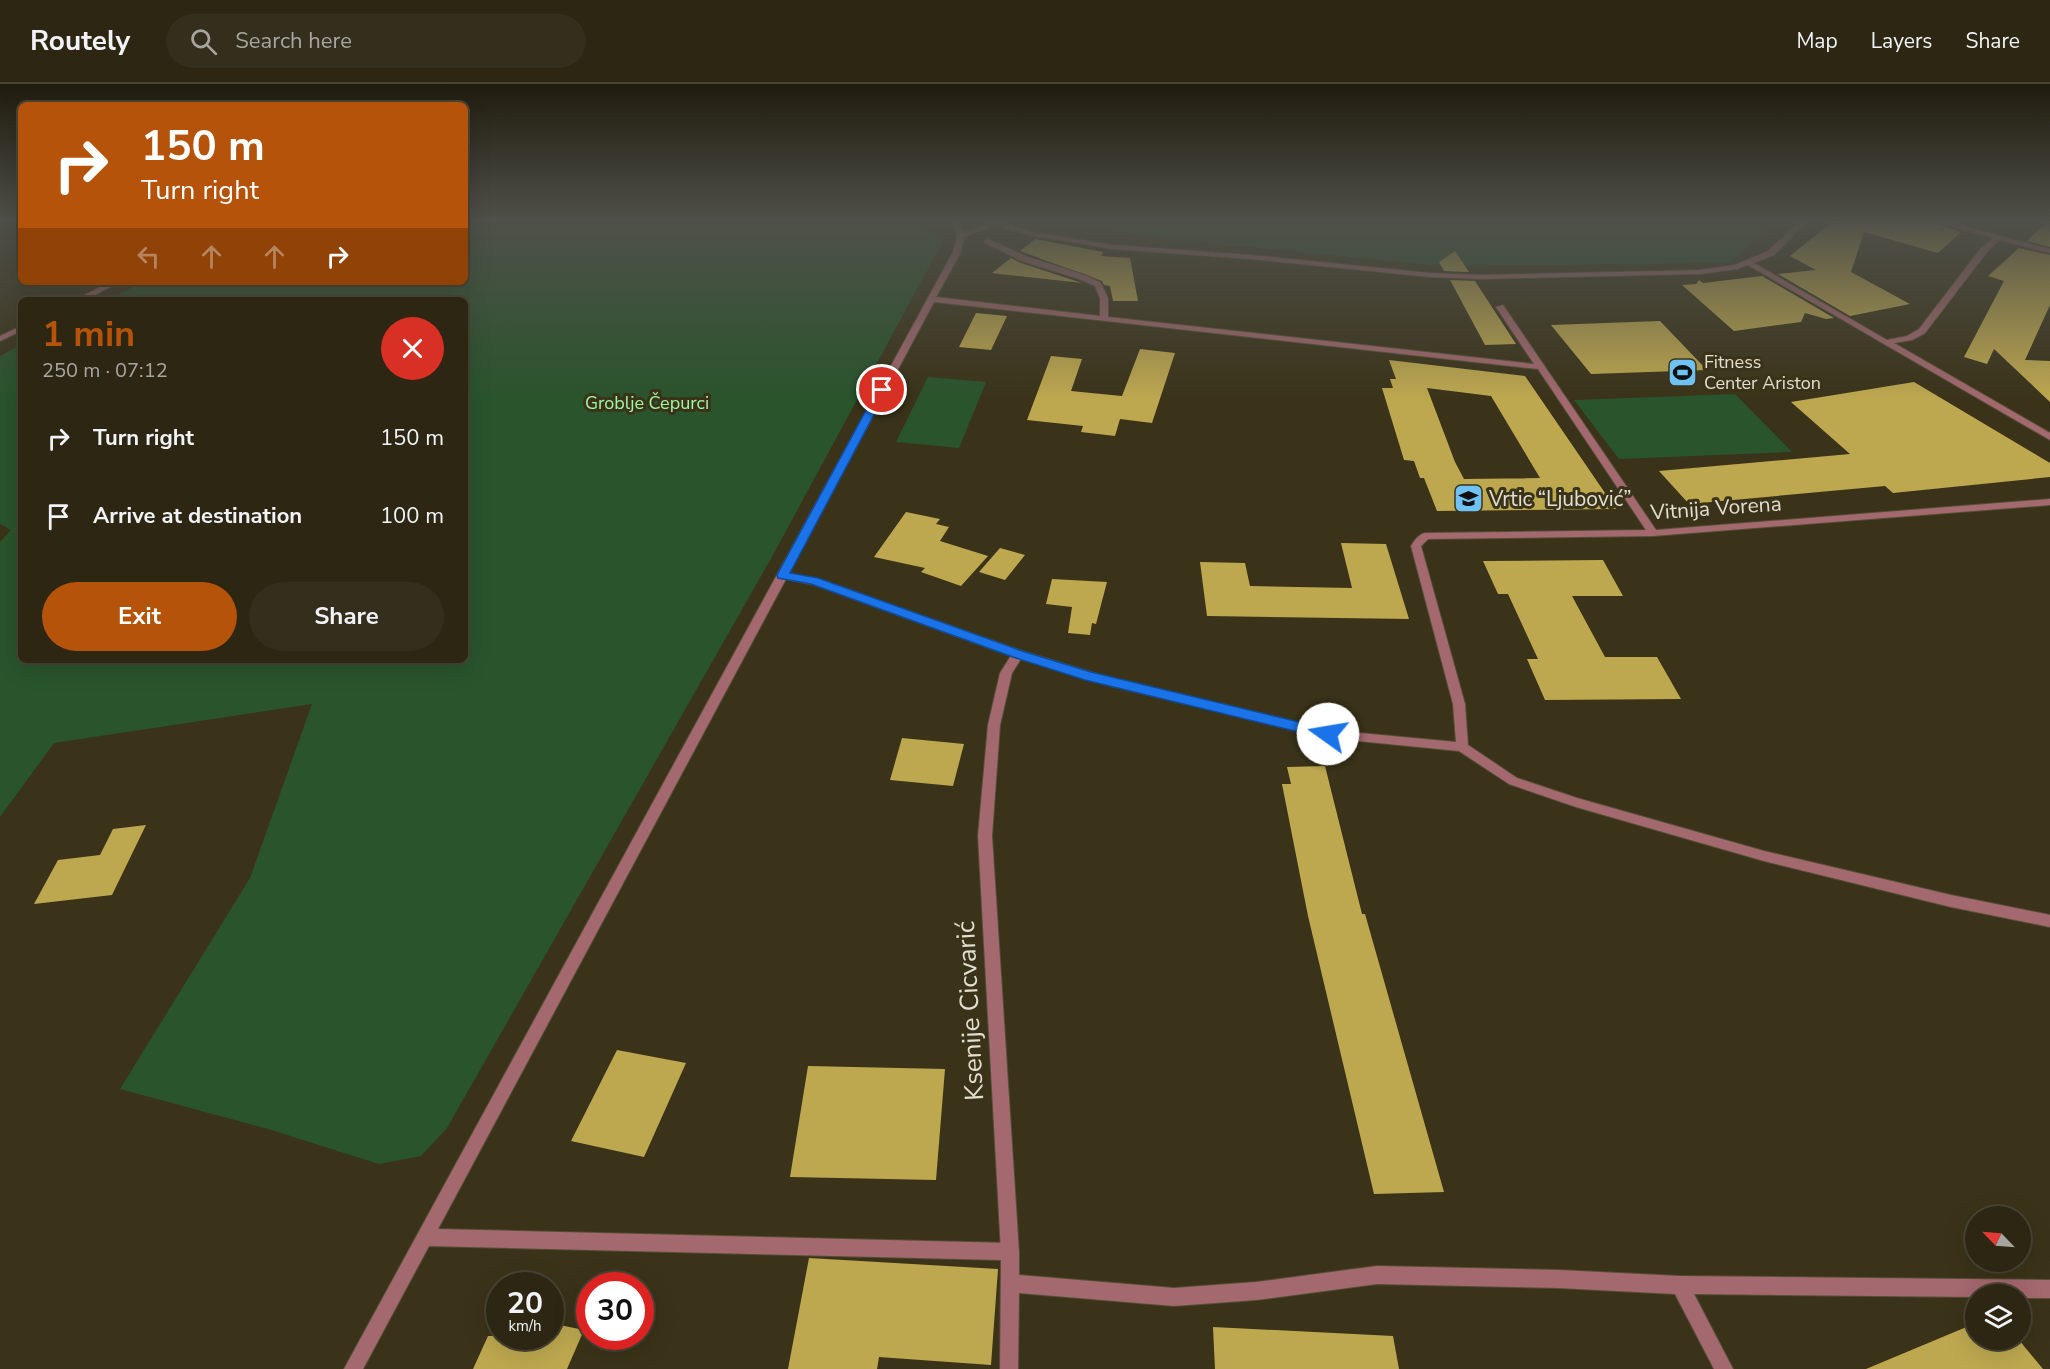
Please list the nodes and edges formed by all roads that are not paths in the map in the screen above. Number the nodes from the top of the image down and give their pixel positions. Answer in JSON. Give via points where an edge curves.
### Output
{"nodes":[{"id":1,"x":940,"y":281,"type":"edge"},
{"id":2,"x":1090,"y":281,"type":"edge"},
{"id":3,"x":1779,"y":281,"type":"edge"},
{"id":4,"x":1960,"y":281,"type":"edge"},
{"id":5,"x":110,"y":285,"type":"edge"},
{"id":6,"x":85,"y":297,"type":"edge"},
{"id":7,"x":930,"y":299,"type":"junction"},
{"id":8,"x":1500,"y":307,"type":"dead end"},
{"id":9,"x":1104,"y":318,"type":"junction"},
{"id":10,"x":18,"y":330,"type":"edge"},
{"id":11,"x":0,"y":339,"type":"edge"},
{"id":12,"x":1887,"y":342,"type":"junction"},
{"id":13,"x":1539,"y":367,"type":"junction"},
{"id":14,"x":2050,"y":437,"type":"edge"},
{"id":15,"x":2050,"y":502,"type":"edge"},
{"id":16,"x":1653,"y":533,"type":"junction"},
{"id":17,"x":783,"y":575,"type":"junction"},
{"id":18,"x":1018,"y":654,"type":"junction"},
{"id":19,"x":1462,"y":747,"type":"junction"},
{"id":20,"x":2050,"y":921,"type":"edge"},
{"id":21,"x":426,"y":1237,"type":"junction"},
{"id":22,"x":1010,"y":1252,"type":"junction"},
{"id":23,"x":1010,"y":1283,"type":"junction"},
{"id":24,"x":1680,"y":1285,"type":"junction"},
{"id":25,"x":2050,"y":1289,"type":"edge"},
{"id":26,"x":353,"y":1369,"type":"edge"},
{"id":27,"x":1010,"y":1369,"type":"edge"},
{"id":28,"x":1724,"y":1369,"type":"edge"}],
"edges":[{"from":1,"to":7,"type":"street"},
{"from":2,"to":9,"type":"street","via":[[1098,285],[1104,298]]},
{"from":3,"to":12,"type":"street"},
{"from":4,"to":12,"type":"street","via":[[1917,336]]},
{"from":5,"to":6,"type":"street"},
{"from":7,"to":9,"type":"street"},
{"from":7,"to":17,"type":"street"},
{"from":8,"to":13,"type":"street"},
{"from":9,"to":13,"type":"street"},
{"from":10,"to":11,"type":"street"},
{"from":12,"to":14,"type":"street"},
{"from":13,"to":16,"type":"street"},
{"from":15,"to":16,"type":"street","name":"Vitnija Vorena"},
{"from":16,"to":19,"type":"street","name":"Vitnija Vorena","via":[[1436,535],[1417,542],[1459,704]]},
{"from":17,"to":18,"type":"street","via":[[817,582]]},
{"from":17,"to":21,"type":"street"},
{"from":18,"to":19,"type":"street","via":[[1103,680],[1328,734]]},
{"from":18,"to":22,"type":"street","name":"Ksenije Cicvarić","via":[[1006,673],[994,725],[985,836]]},
{"from":19,"to":20,"type":"street","via":[[1513,781],[1576,802],[1764,856]]},
{"from":21,"to":22,"type":"street"},
{"from":21,"to":26,"type":"street"},
{"from":22,"to":23,"type":"street","name":"Ksenije Cicvarić"},
{"from":23,"to":24,"type":"street","via":[[1174,1297],[1377,1275]]},
{"from":23,"to":27,"type":"street","name":"Ksenije Cicvarić"},
{"from":24,"to":25,"type":"street"},
{"from":24,"to":28,"type":"street"}]}
